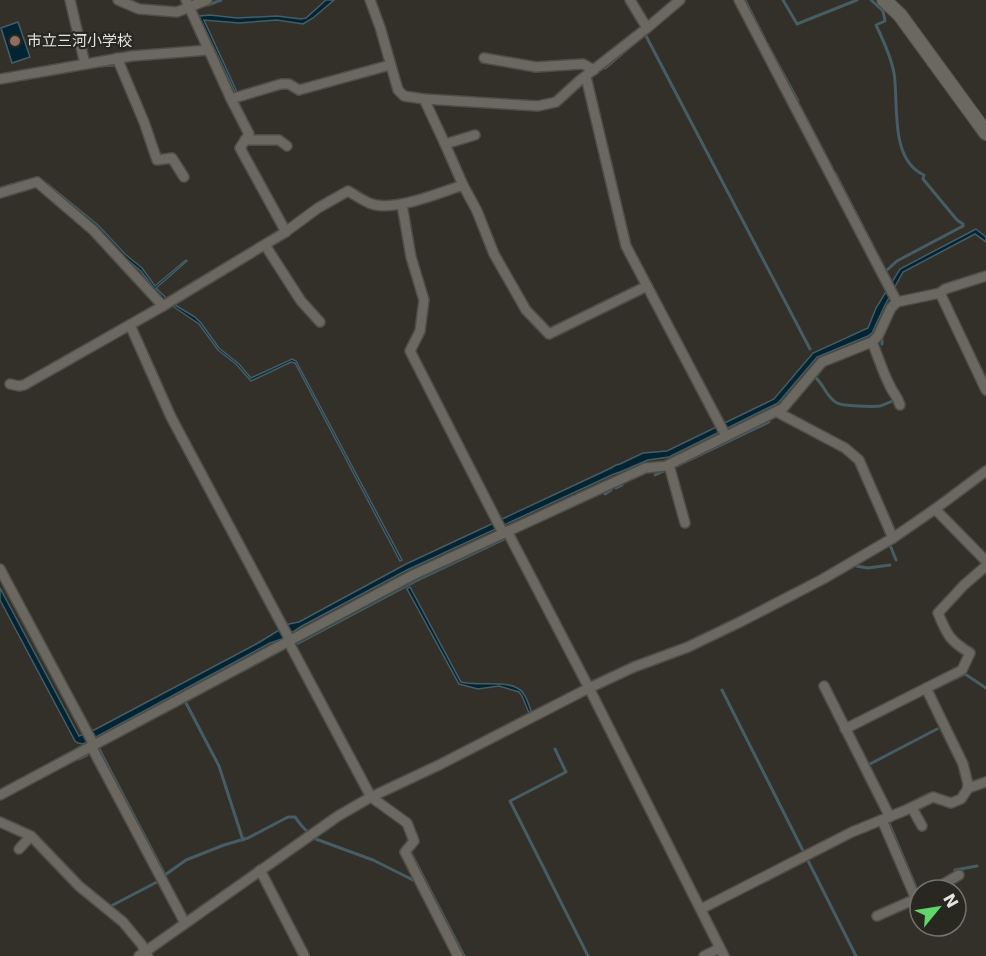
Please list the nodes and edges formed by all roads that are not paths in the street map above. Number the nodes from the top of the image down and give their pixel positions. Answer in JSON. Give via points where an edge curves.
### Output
{"nodes":[{"id":1,"x":70,"y":0,"type":"edge"},
{"id":2,"x":118,"y":0,"type":"edge"},
{"id":3,"x":207,"y":0,"type":"edge"},
{"id":4,"x":370,"y":0,"type":"edge"},
{"id":5,"x":630,"y":0,"type":"edge"},
{"id":6,"x":680,"y":0,"type":"edge"},
{"id":7,"x":739,"y":0,"type":"edge"},
{"id":8,"x":884,"y":0,"type":"edge"},
{"id":9,"x":188,"y":3,"type":"edge"},
{"id":10,"x":647,"y":28,"type":"junction"},
{"id":11,"x":209,"y":50,"type":"junction"},
{"id":12,"x":117,"y":58,"type":"junction"},
{"id":13,"x":484,"y":58,"type":"dead end"},
{"id":14,"x":85,"y":64,"type":"junction"},
{"id":15,"x":390,"y":65,"type":"junction"},
{"id":16,"x":590,"y":73,"type":"junction"},
{"id":17,"x":0,"y":79,"type":"edge"},
{"id":18,"x":231,"y":99,"type":"junction"},
{"id":19,"x":424,"y":99,"type":"junction"},
{"id":20,"x":986,"y":133,"type":"edge"},
{"id":21,"x":475,"y":135,"type":"dead end"},
{"id":22,"x":245,"y":140,"type":"junction"},
{"id":23,"x":446,"y":144,"type":"junction"},
{"id":24,"x":287,"y":146,"type":"dead end"},
{"id":25,"x":184,"y":177,"type":"dead end"},
{"id":26,"x":463,"y":185,"type":"junction"},
{"id":27,"x":0,"y":193,"type":"edge"},
{"id":28,"x":402,"y":205,"type":"junction"},
{"id":29,"x":286,"y":232,"type":"junction"},
{"id":30,"x":265,"y":245,"type":"junction"},
{"id":31,"x":986,"y":276,"type":"edge"},
{"id":32,"x":647,"y":286,"type":"junction"},
{"id":33,"x":940,"y":293,"type":"junction"},
{"id":34,"x":893,"y":294,"type":"junction"},
{"id":35,"x":163,"y":306,"type":"junction"},
{"id":36,"x":320,"y":322,"type":"dead end"},
{"id":37,"x":130,"y":325,"type":"junction"},
{"id":38,"x":872,"y":342,"type":"junction"},
{"id":39,"x":10,"y":384,"type":"dead end"},
{"id":40,"x":986,"y":390,"type":"edge"},
{"id":41,"x":900,"y":405,"type":"dead end"},
{"id":42,"x":777,"y":412,"type":"junction"},
{"id":43,"x":723,"y":431,"type":"junction"},
{"id":44,"x":669,"y":465,"type":"junction"},
{"id":45,"x":986,"y":471,"type":"edge"},
{"id":46,"x":935,"y":509,"type":"junction"},
{"id":47,"x":685,"y":523,"type":"dead end"},
{"id":48,"x":505,"y":532,"type":"junction"},
{"id":49,"x":893,"y":538,"type":"junction"},
{"id":50,"x":986,"y":561,"type":"edge"},
{"id":51,"x":986,"y":566,"type":"edge"},
{"id":52,"x":1,"y":572,"type":"edge"},
{"id":53,"x":289,"y":639,"type":"junction"},
{"id":54,"x":824,"y":686,"type":"dead end"},
{"id":55,"x":589,"y":688,"type":"junction"},
{"id":56,"x":926,"y":688,"type":"junction"},
{"id":57,"x":845,"y":729,"type":"junction"},
{"id":58,"x":92,"y":744,"type":"junction"},
{"id":59,"x":986,"y":782,"type":"edge"},
{"id":60,"x":968,"y":788,"type":"junction"},
{"id":61,"x":0,"y":795,"type":"edge"},
{"id":62,"x":371,"y":797,"type":"junction"},
{"id":63,"x":912,"y":808,"type":"junction"},
{"id":64,"x":886,"y":819,"type":"junction"},
{"id":65,"x":0,"y":822,"type":"edge"},
{"id":66,"x":922,"y":826,"type":"dead end"},
{"id":67,"x":31,"y":836,"type":"junction"},
{"id":68,"x":19,"y":849,"type":"dead end"},
{"id":69,"x":260,"y":870,"type":"junction"},
{"id":70,"x":959,"y":875,"type":"dead end"},
{"id":71,"x":910,"y":878,"type":"edge"},
{"id":72,"x":954,"y":878,"type":"edge"},
{"id":73,"x":908,"y":902,"type":"edge"},
{"id":74,"x":701,"y":909,"type":"junction"},
{"id":75,"x":877,"y":916,"type":"dead end"},
{"id":76,"x":185,"y":923,"type":"junction"},
{"id":77,"x":722,"y":952,"type":"edge"},
{"id":78,"x":144,"y":955,"type":"edge"},
{"id":79,"x":303,"y":955,"type":"edge"},
{"id":80,"x":458,"y":956,"type":"edge"},
{"id":81,"x":704,"y":956,"type":"edge"}],
"edges":[{"from":1,"to":14,"type":"street"},
{"from":2,"to":9,"type":"street","via":[[139,9],[177,12]]},
{"from":3,"to":9,"type":"street"},
{"from":4,"to":15,"type":"street"},
{"from":5,"to":10,"type":"street"},
{"from":6,"to":10,"type":"street"},
{"from":7,"to":34,"type":"street"},
{"from":8,"to":20,"type":"street","via":[[900,15]]},
{"from":9,"to":11,"type":"street"},
{"from":10,"to":16,"type":"street"},
{"from":11,"to":12,"type":"street"},
{"from":11,"to":18,"type":"street"},
{"from":12,"to":14,"type":"street"},
{"from":12,"to":25,"type":"street","via":[[157,160],[172,158]]},
{"from":13,"to":16,"type":"street","via":[[536,67],[582,60]]},
{"from":14,"to":17,"type":"street"},
{"from":15,"to":18,"type":"street","via":[[299,90],[281,84]]},
{"from":15,"to":19,"type":"street","via":[[404,96]]},
{"from":16,"to":19,"type":"street","via":[[556,102],[538,106]]},
{"from":16,"to":32,"type":"street","via":[[626,246]]},
{"from":18,"to":22,"type":"street","via":[[249,134]]},
{"from":19,"to":23,"type":"street"},
{"from":21,"to":23,"type":"street"},
{"from":22,"to":24,"type":"street","via":[[279,140]]},
{"from":22,"to":29,"type":"street","via":[[240,148]]},
{"from":23,"to":26,"type":"street"},
{"from":26,"to":28,"type":"street"},
{"from":26,"to":32,"type":"street","via":[[494,254],[526,310],[549,334]]},
{"from":27,"to":35,"type":"street","via":[[37,183],[93,230]]},
{"from":28,"to":29,"type":"street","via":[[371,204],[348,191]]},
{"from":28,"to":48,"type":"street","via":[[424,300],[420,331],[410,351]]},
{"from":29,"to":30,"type":"street"},
{"from":30,"to":35,"type":"street"},
{"from":30,"to":36,"type":"street","via":[[301,301]]},
{"from":31,"to":33,"type":"street"},
{"from":32,"to":43,"type":"street"},
{"from":33,"to":34,"type":"street"},
{"from":33,"to":40,"type":"street"},
{"from":34,"to":38,"type":"street","via":[[891,308]]},
{"from":35,"to":37,"type":"street"},
{"from":37,"to":39,"type":"street","via":[[24,385]]},
{"from":37,"to":53,"type":"street","via":[[171,417]]},
{"from":38,"to":41,"type":"street"},
{"from":38,"to":42,"type":"street","via":[[822,362]]},
{"from":42,"to":43,"type":"street"},
{"from":42,"to":49,"type":"street","via":[[860,460]]},
{"from":43,"to":44,"type":"street"},
{"from":44,"to":47,"type":"street"},
{"from":44,"to":48,"type":"street","via":[[645,468]]},
{"from":45,"to":46,"type":"street"},
{"from":46,"to":49,"type":"street"},
{"from":46,"to":50,"type":"street"},
{"from":48,"to":53,"type":"street"},
{"from":48,"to":55,"type":"street"},
{"from":49,"to":55,"type":"street","via":[[823,579],[688,648]]},
{"from":51,"to":56,"type":"street","via":[[938,614],[956,644],[970,653],[962,670]]},
{"from":52,"to":58,"type":"street"},
{"from":53,"to":58,"type":"street"},
{"from":53,"to":62,"type":"street"},
{"from":54,"to":57,"type":"street"},
{"from":55,"to":62,"type":"street"},
{"from":55,"to":74,"type":"street"},
{"from":56,"to":57,"type":"street"},
{"from":56,"to":60,"type":"street","via":[[963,764]]},
{"from":57,"to":64,"type":"street"},
{"from":58,"to":61,"type":"street"},
{"from":58,"to":76,"type":"street"},
{"from":59,"to":60,"type":"street"},
{"from":60,"to":63,"type":"street","via":[[957,801],[933,797]]},
{"from":62,"to":69,"type":"street"},
{"from":62,"to":80,"type":"street","via":[[407,822],[414,841],[405,852]]},
{"from":63,"to":64,"type":"street"},
{"from":63,"to":66,"type":"street"},
{"from":64,"to":71,"type":"street"},
{"from":64,"to":74,"type":"street","via":[[852,832]]},
{"from":65,"to":67,"type":"street"},
{"from":67,"to":68,"type":"street"},
{"from":67,"to":78,"type":"street","via":[[79,886],[123,922],[142,945]]},
{"from":69,"to":76,"type":"street"},
{"from":69,"to":79,"type":"street"},
{"from":70,"to":72,"type":"street"},
{"from":73,"to":75,"type":"street"},
{"from":74,"to":77,"type":"street"},
{"from":76,"to":78,"type":"street"},
{"from":77,"to":81,"type":"street"}]}
